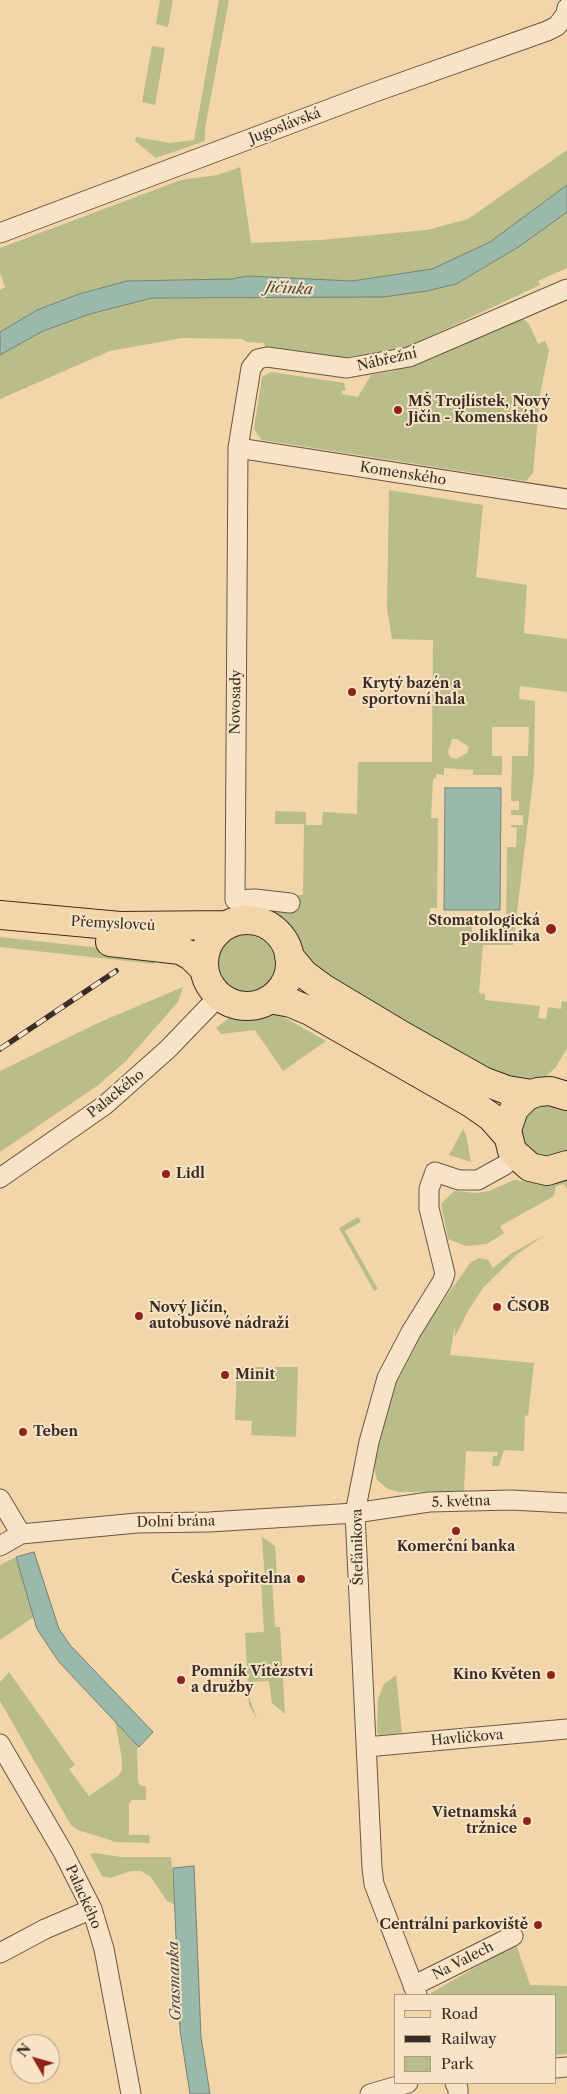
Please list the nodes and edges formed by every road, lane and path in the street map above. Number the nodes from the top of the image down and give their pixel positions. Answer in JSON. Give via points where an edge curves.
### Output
{"nodes":[{"id":1,"x":566,"y":11,"type":"edge"},
{"id":2,"x":0,"y":233,"type":"edge"},
{"id":3,"x":567,"y":289,"type":"edge"},
{"id":4,"x":238,"y":448,"type":"junction"},
{"id":5,"x":567,"y":499,"type":"edge"},
{"id":6,"x":290,"y":903,"type":"dead end"},
{"id":7,"x":0,"y":916,"type":"edge"},
{"id":8,"x":227,"y":925,"type":"junction"},
{"id":9,"x":0,"y":928,"type":"edge"},
{"id":10,"x":289,"y":956,"type":"junction"},
{"id":11,"x":204,"y":969,"type":"junction"},
{"id":12,"x":219,"y":996,"type":"junction"},
{"id":13,"x":270,"y":999,"type":"junction"},
{"id":14,"x":565,"y":1091,"type":"edge"},
{"id":15,"x":532,"y":1094,"type":"junction"},
{"id":16,"x":511,"y":1146,"type":"junction"},
{"id":17,"x":566,"y":1166,"type":"edge"},
{"id":18,"x":0,"y":1178,"type":"edge"},
{"id":19,"x":0,"y":1499,"type":"edge"},
{"id":20,"x":567,"y":1503,"type":"edge"},
{"id":21,"x":355,"y":1513,"type":"junction"},
{"id":22,"x":21,"y":1534,"type":"junction"},
{"id":23,"x":0,"y":1546,"type":"edge"},
{"id":24,"x":567,"y":1729,"type":"edge"},
{"id":25,"x":0,"y":1744,"type":"edge"},
{"id":26,"x":366,"y":1747,"type":"junction"},
{"id":27,"x":92,"y":1909,"type":"junction"},
{"id":28,"x":514,"y":1936,"type":"dead end"},
{"id":29,"x":0,"y":1953,"type":"edge"},
{"id":30,"x":415,"y":1991,"type":"edge"},
{"id":31,"x":405,"y":2084,"type":"edge"},
{"id":32,"x":131,"y":2094,"type":"edge"},
{"id":33,"x":370,"y":2094,"type":"edge"}],
"edges":[{"from":1,"to":2,"type":"street","name":"Jugoslávská","via":[[557,26],[547,32],[372,93]]},
{"from":3,"to":4,"type":"street","name":"Nábřežní","via":[[409,357],[347,368],[274,357],[258,359],[248,373]]},
{"from":4,"to":5,"type":"street","name":"Komenského"},
{"from":4,"to":6,"type":"street","name":"Novosady","via":[[235,900]]},
{"from":7,"to":8,"type":"main road","name":"Přemyslovců","via":[[120,926]]},
{"from":8,"to":10,"type":"main road","via":[[248,920],[269,926],[280,936]]},
{"from":8,"to":11,"type":"main road","via":[[207,946]]},
{"from":9,"to":11,"type":"main road","name":"Přemyslovců","via":[[173,949],[191,956]]},
{"from":10,"to":13,"type":"main road","via":[[287,977]]},
{"from":10,"to":15,"type":"main road","via":[[304,974],[323,988],[483,1081],[507,1090]]},
{"from":11,"to":12,"type":"main road","via":[[210,986]]},
{"from":12,"to":13,"type":"main road","via":[[244,1006],[258,1005]]},
{"from":12,"to":18,"type":"street","name":"Palackého","via":[[162,1055],[105,1105]]},
{"from":13,"to":16,"type":"main road","via":[[291,1002],[310,1011],[471,1103],[491,1118]]},
{"from":14,"to":15,"type":"main road"},
{"from":15,"to":16,"type":"main road","via":[[514,1109],[507,1124]]},
{"from":16,"to":17,"type":"main road","via":[[524,1164],[535,1169],[553,1170]]},
{"from":16,"to":21,"type":"street","name":"Štefánikova","via":[[505,1165],[478,1180],[459,1180],[435,1172],[429,1189],[429,1208],[445,1274],[387,1378],[369,1442]]},
{"from":19,"to":22,"type":"street"},
{"from":20,"to":21,"type":"street","name":"5. května","via":[[511,1500],[429,1502]]},
{"from":21,"to":22,"type":"street","name":"Dolní brána","via":[[137,1523]]},
{"from":21,"to":26,"type":"street","name":"Štefánikova"},
{"from":22,"to":23,"type":"street","name":"Dolní brána"},
{"from":24,"to":26,"type":"street","name":"Havlíčkova"},
{"from":25,"to":27,"type":"street","name":"Palackého"},
{"from":26,"to":30,"type":"street","name":"Štefánikova","via":[[374,1884]]},
{"from":27,"to":29,"type":"street","via":[[45,1928]]},
{"from":27,"to":32,"type":"street","name":"Palackého","via":[[104,1949]]},
{"from":28,"to":30,"type":"street","name":"Na Valech"},
{"from":31,"to":33,"type":"street"}]}
